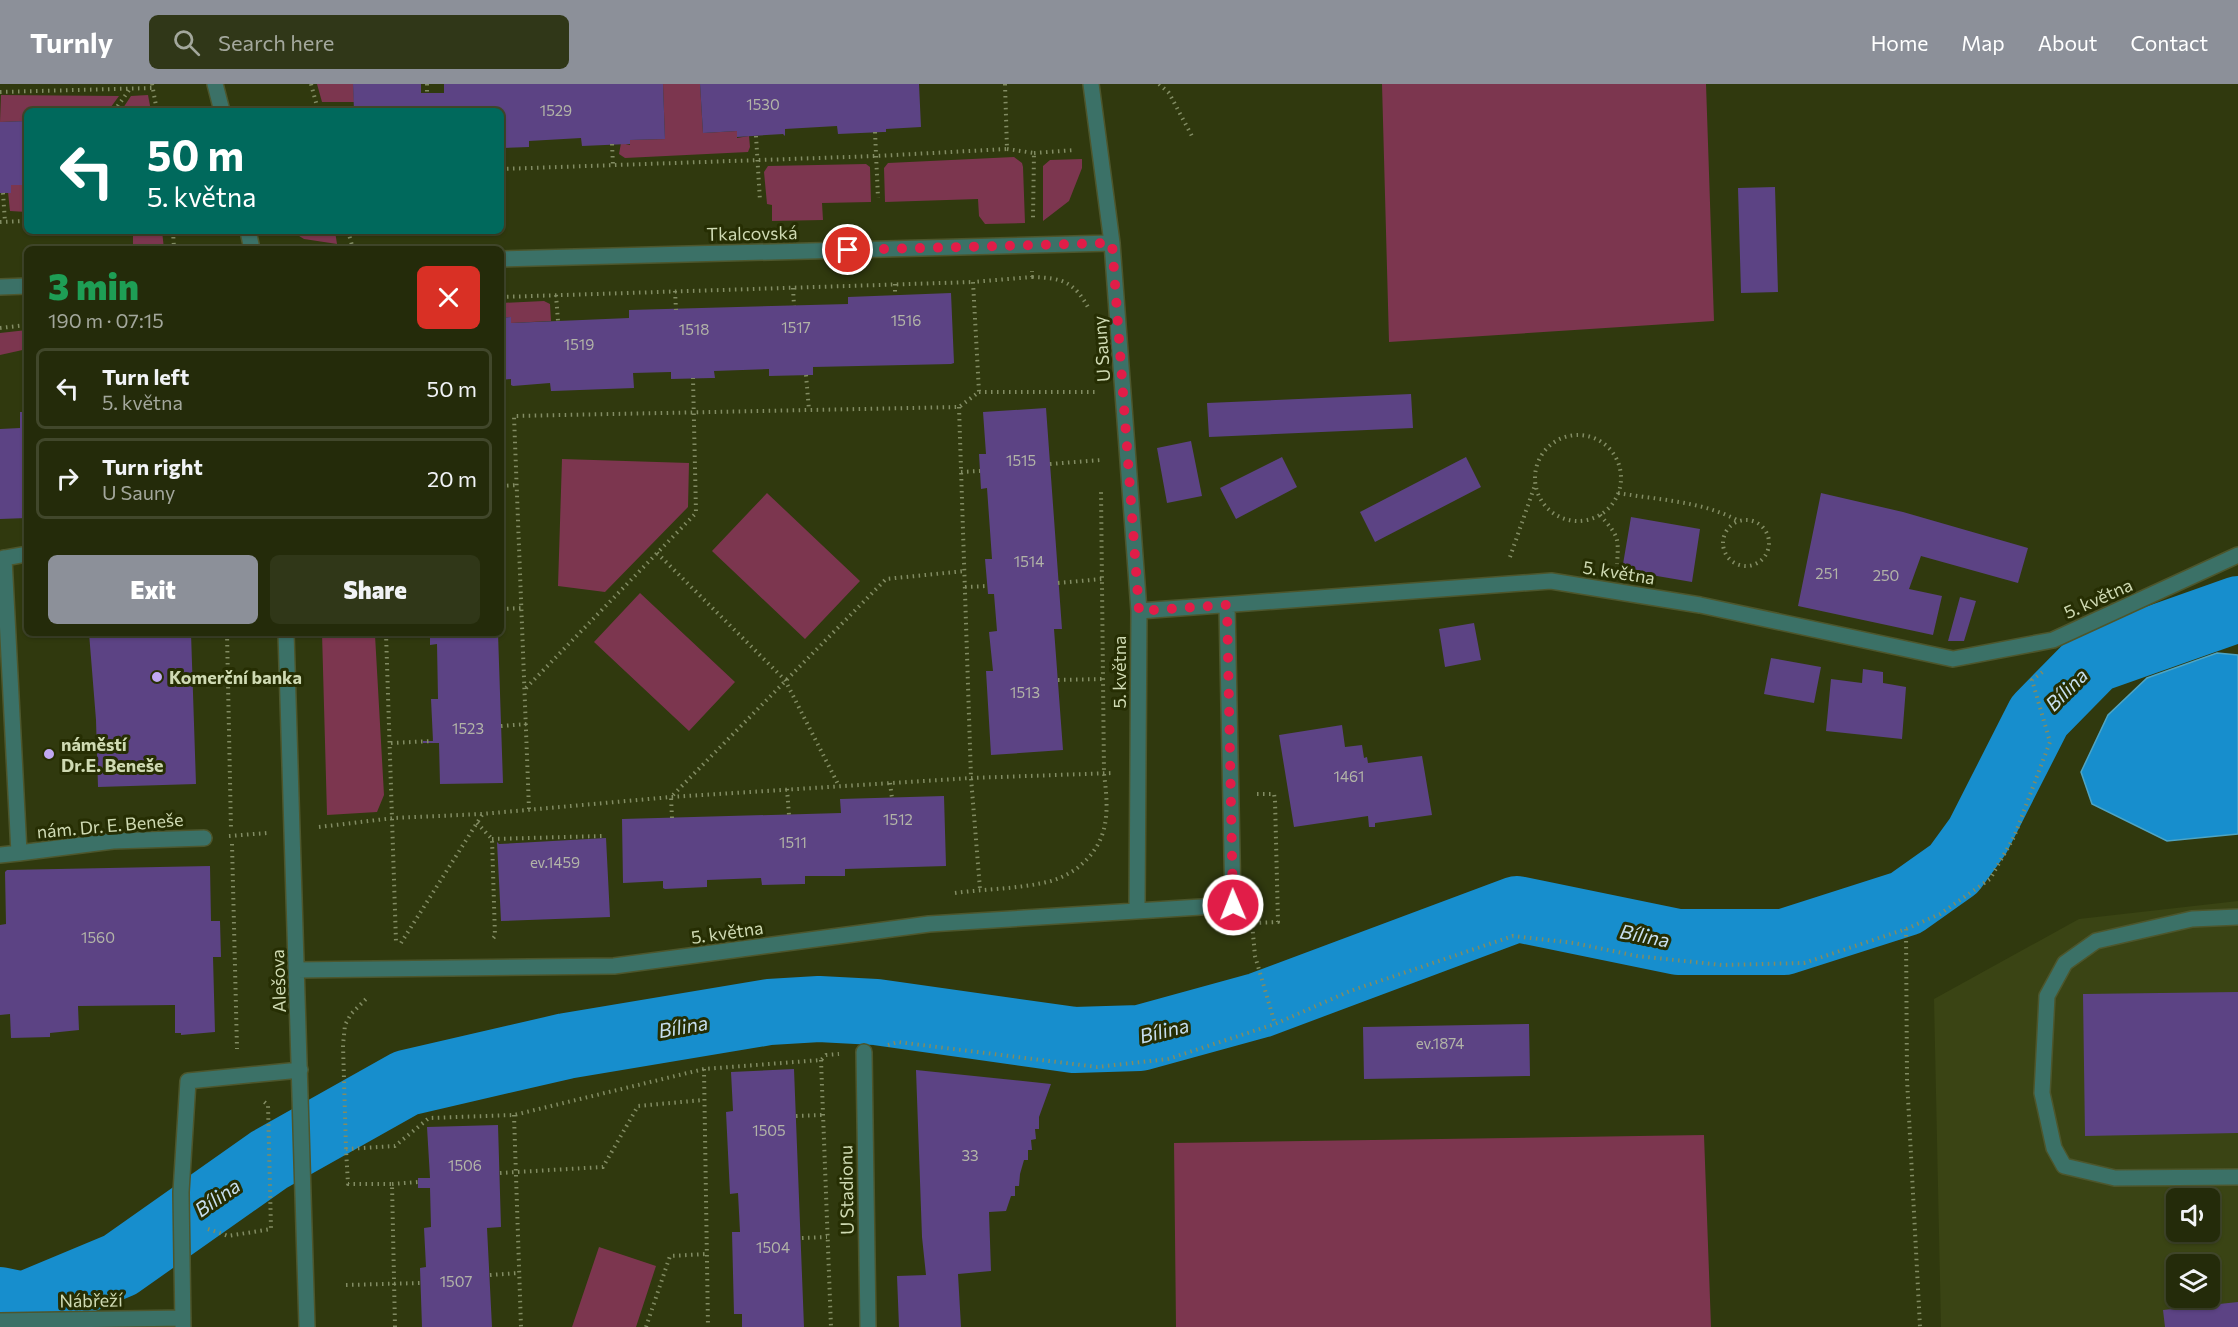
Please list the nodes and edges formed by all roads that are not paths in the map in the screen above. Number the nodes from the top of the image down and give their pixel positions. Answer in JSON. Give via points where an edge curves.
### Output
{"nodes":[{"id":1,"x":215,"y":84,"type":"edge"},
{"id":2,"x":1091,"y":84,"type":"edge"},
{"id":3,"x":221,"y":108,"type":"edge"},
{"id":4,"x":1112,"y":243,"type":"junction"},
{"id":5,"x":504,"y":259,"type":"edge"},
{"id":6,"x":24,"y":286,"type":"edge"},
{"id":7,"x":0,"y":287,"type":"edge"},
{"id":8,"x":24,"y":555,"type":"edge"},
{"id":9,"x":2238,"y":555,"type":"edge"},
{"id":10,"x":2,"y":559,"type":"edge"},
{"id":11,"x":1227,"y":605,"type":"junction"},
{"id":12,"x":1139,"y":611,"type":"junction"},
{"id":13,"x":286,"y":636,"type":"edge"},
{"id":14,"x":204,"y":838,"type":"road end"},
{"id":15,"x":19,"y":853,"type":"junction"},
{"id":16,"x":0,"y":855,"type":"edge"},
{"id":17,"x":1137,"y":910,"type":"junction"},
{"id":18,"x":2238,"y":917,"type":"edge"},
{"id":19,"x":297,"y":970,"type":"junction"},
{"id":20,"x":864,"y":1052,"type":"road end"},
{"id":21,"x":300,"y":1070,"type":"junction"},
{"id":22,"x":2238,"y":1177,"type":"edge"},
{"id":23,"x":0,"y":1321,"type":"edge"},
{"id":24,"x":183,"y":1323,"type":"edge"},
{"id":25,"x":307,"y":1327,"type":"edge"},
{"id":26,"x":868,"y":1327,"type":"edge"}],
"edges":[{"from":1,"to":3,"type":"street"},
{"from":2,"to":4,"type":"street","name":"U Sauny"},
{"from":4,"to":5,"type":"street","name":"Tkalcovská"},
{"from":4,"to":12,"type":"street","name":"U Sauny"},
{"from":6,"to":7,"type":"street"},
{"from":8,"to":10,"type":"street","name":"nám. Dr. E. Beneše"},
{"from":9,"to":11,"type":"street","name":"5. května","via":[[2054,640],[1953,659],[1700,605],[1551,581]]},
{"from":10,"to":15,"type":"street","name":"nám. Dr. E. Beneše"},
{"from":11,"to":12,"type":"street","name":"5. května"},
{"from":11,"to":17,"type":"street","via":[[1233,905]]},
{"from":12,"to":17,"type":"street","name":"5. května"},
{"from":13,"to":19,"type":"street","name":"Alešova"},
{"from":14,"to":15,"type":"street","name":"nám. Dr. E. Beneše","via":[[113,841]]},
{"from":15,"to":16,"type":"street","name":"nám. Dr. E. Beneše"},
{"from":17,"to":19,"type":"street","name":"5. května","via":[[928,924],[614,966]]},
{"from":18,"to":22,"type":"street","via":[[2192,919],[2096,941],[2065,963],[2047,996],[2042,1093],[2054,1148],[2064,1166],[2115,1178]]},
{"from":19,"to":21,"type":"street","name":"Alešova"},
{"from":20,"to":26,"type":"street","name":"U Stadionu"},
{"from":21,"to":24,"type":"street","via":[[188,1081],[181,1192]]},
{"from":21,"to":25,"type":"street","name":"Alešova"},
{"from":23,"to":24,"type":"street","name":"Nábřeží"}]}
